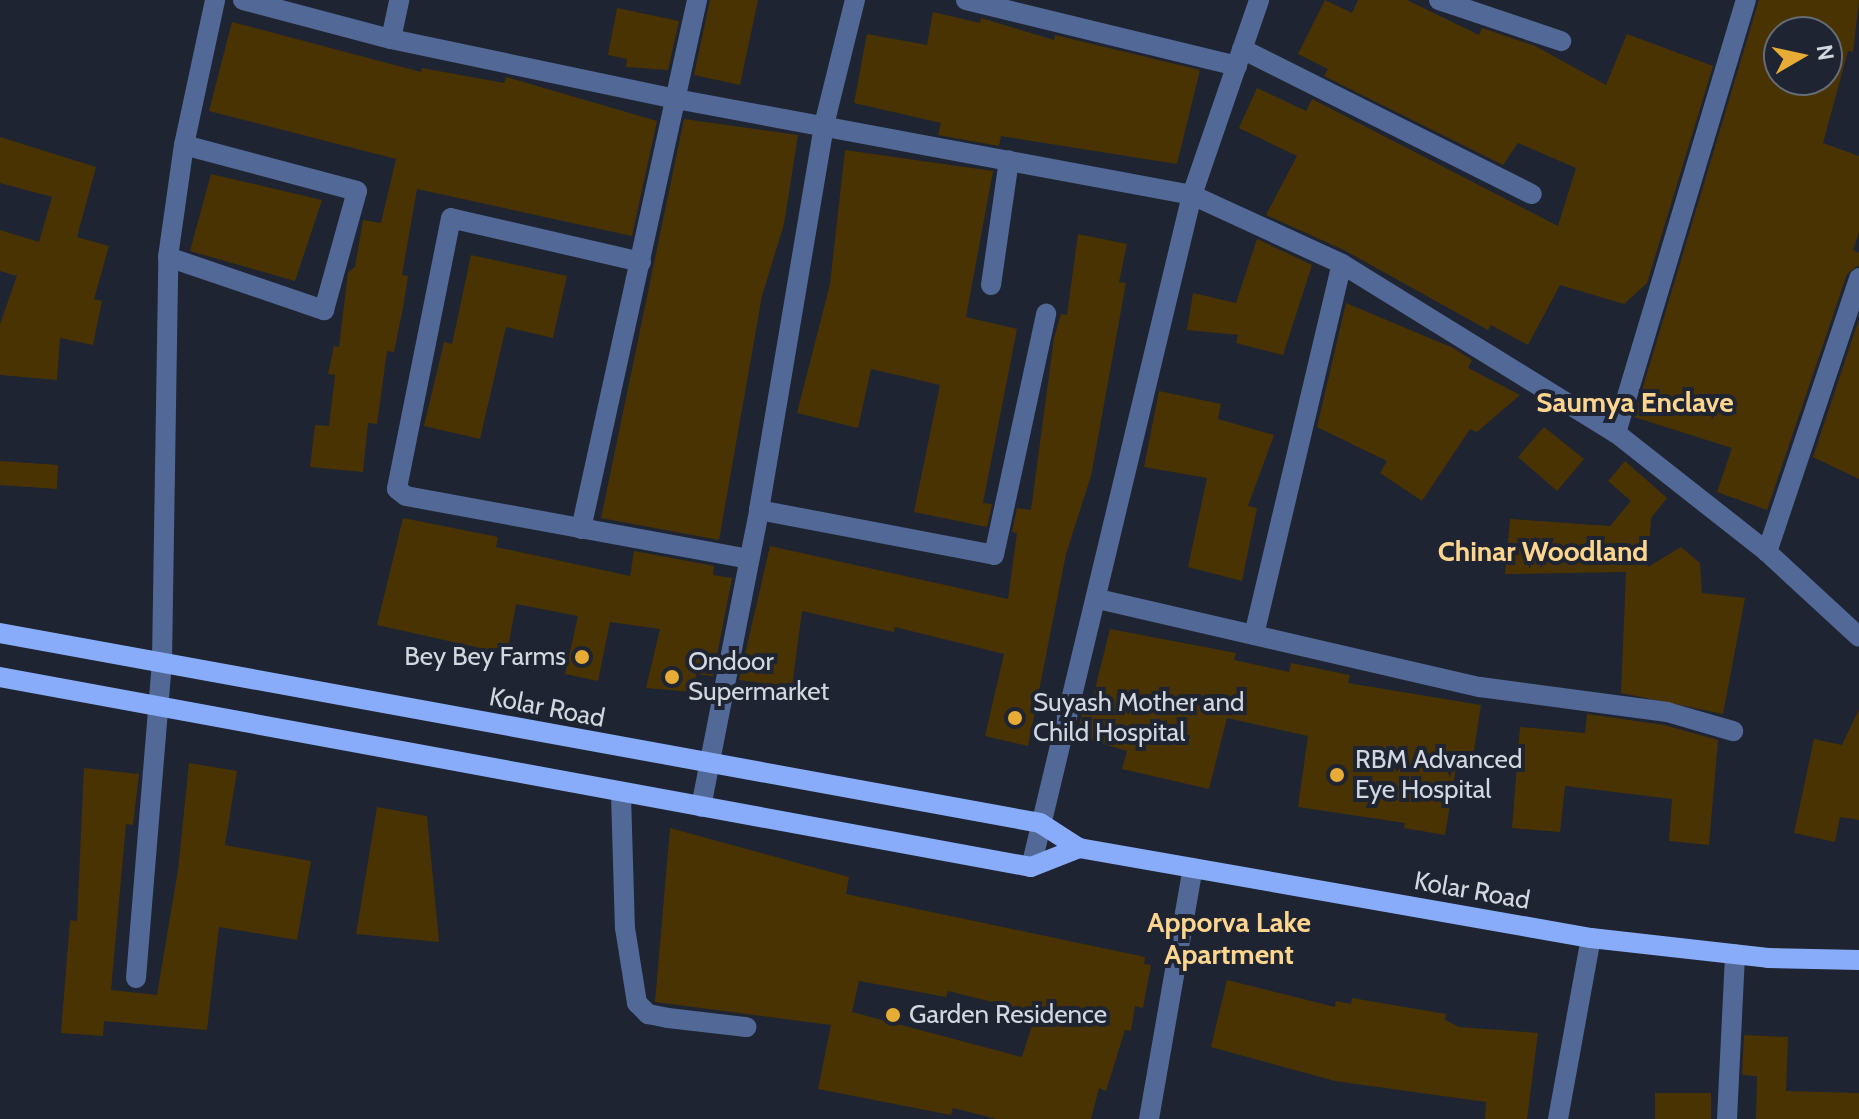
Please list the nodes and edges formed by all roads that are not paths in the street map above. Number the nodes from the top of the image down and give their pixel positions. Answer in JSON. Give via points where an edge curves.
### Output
{"nodes":[{"id":1,"x":215,"y":0,"type":"edge"},
{"id":2,"x":243,"y":0,"type":"edge"},
{"id":3,"x":399,"y":0,"type":"edge"},
{"id":4,"x":697,"y":0,"type":"edge"},
{"id":5,"x":855,"y":0,"type":"edge"},
{"id":6,"x":966,"y":0,"type":"edge"},
{"id":7,"x":1259,"y":0,"type":"edge"},
{"id":8,"x":1439,"y":0,"type":"edge"},
{"id":9,"x":1746,"y":0,"type":"edge"},
{"id":10,"x":998,"y":4,"type":"edge"},
{"id":11,"x":1494,"y":9,"type":"edge"},
{"id":12,"x":391,"y":39,"type":"junction"},
{"id":13,"x":1561,"y":41,"type":"dead end"},
{"id":14,"x":1239,"y":58,"type":"junction"},
{"id":15,"x":676,"y":99,"type":"junction"},
{"id":16,"x":824,"y":125,"type":"junction"},
{"id":17,"x":184,"y":145,"type":"junction"},
{"id":18,"x":1009,"y":160,"type":"junction"},
{"id":19,"x":1532,"y":194,"type":"dead end"},
{"id":20,"x":1192,"y":195,"type":"junction"},
{"id":21,"x":168,"y":257,"type":"junction"},
{"id":22,"x":641,"y":262,"type":"junction"},
{"id":23,"x":1342,"y":264,"type":"junction"},
{"id":24,"x":1859,"y":278,"type":"edge"},
{"id":25,"x":991,"y":285,"type":"dead end"},
{"id":26,"x":1046,"y":314,"type":"dead end"},
{"id":27,"x":1616,"y":433,"type":"junction"},
{"id":28,"x":759,"y":510,"type":"junction"},
{"id":29,"x":581,"y":529,"type":"junction"},
{"id":30,"x":1767,"y":552,"type":"junction"},
{"id":31,"x":749,"y":559,"type":"junction"},
{"id":32,"x":1098,"y":599,"type":"junction"},
{"id":33,"x":0,"y":633,"type":"edge"},
{"id":34,"x":1254,"y":635,"type":"junction"},
{"id":35,"x":1859,"y":637,"type":"edge"},
{"id":36,"x":162,"y":661,"type":"junction"},
{"id":37,"x":0,"y":677,"type":"edge"},
{"id":38,"x":158,"y":705,"type":"junction"},
{"id":39,"x":1733,"y":731,"type":"dead end"},
{"id":40,"x":706,"y":765,"type":"junction"},
{"id":41,"x":621,"y":795,"type":"junction"},
{"id":42,"x":701,"y":807,"type":"junction"},
{"id":43,"x":1040,"y":823,"type":"junction"},
{"id":44,"x":1079,"y":848,"type":"junction"},
{"id":45,"x":1031,"y":867,"type":"junction"},
{"id":46,"x":1193,"y":868,"type":"junction"},
{"id":47,"x":1591,"y":938,"type":"junction"},
{"id":48,"x":1735,"y":954,"type":"junction"},
{"id":49,"x":1859,"y":960,"type":"edge"},
{"id":50,"x":136,"y":978,"type":"dead end"},
{"id":51,"x":746,"y":1027,"type":"dead end"},
{"id":52,"x":1149,"y":1119,"type":"edge"},
{"id":53,"x":1558,"y":1119,"type":"edge"},
{"id":54,"x":1727,"y":1119,"type":"edge"}],
"edges":[{"from":1,"to":17,"type":"street"},
{"from":2,"to":12,"type":"street"},
{"from":3,"to":12,"type":"street"},
{"from":4,"to":15,"type":"street"},
{"from":5,"to":16,"type":"street"},
{"from":6,"to":10,"type":"street"},
{"from":7,"to":14,"type":"street"},
{"from":8,"to":11,"type":"street"},
{"from":9,"to":27,"type":"street"},
{"from":10,"to":14,"type":"street"},
{"from":11,"to":13,"type":"street"},
{"from":12,"to":15,"type":"street"},
{"from":14,"to":19,"type":"street"},
{"from":14,"to":20,"type":"street"},
{"from":15,"to":16,"type":"street"},
{"from":15,"to":22,"type":"street"},
{"from":16,"to":18,"type":"street"},
{"from":16,"to":28,"type":"street"},
{"from":17,"to":21,"type":"street"},
{"from":17,"to":21,"type":"street","via":[[357,191],[324,310]]},
{"from":18,"to":20,"type":"street"},
{"from":18,"to":25,"type":"street"},
{"from":20,"to":23,"type":"street"},
{"from":20,"to":32,"type":"street"},
{"from":21,"to":36,"type":"street"},
{"from":22,"to":29,"type":"street"},
{"from":22,"to":29,"type":"street","via":[[451,218],[397,489],[406,496]]},
{"from":23,"to":27,"type":"street"},
{"from":23,"to":34,"type":"street"},
{"from":24,"to":30,"type":"street"},
{"from":26,"to":28,"type":"street","via":[[994,555]]},
{"from":27,"to":30,"type":"street"},
{"from":28,"to":31,"type":"street"},
{"from":29,"to":31,"type":"street"},
{"from":30,"to":35,"type":"street"},
{"from":31,"to":40,"type":"street"},
{"from":32,"to":34,"type":"street"},
{"from":32,"to":43,"type":"street"},
{"from":33,"to":36,"type":"main road","name":"Kolar Road"},
{"from":34,"to":39,"type":"street","via":[[1480,687],[1667,712]]},
{"from":36,"to":38,"type":"street"},
{"from":36,"to":40,"type":"main road","name":"Kolar Road"},
{"from":37,"to":38,"type":"main road"},
{"from":38,"to":41,"type":"main road"},
{"from":38,"to":50,"type":"street"},
{"from":40,"to":42,"type":"street"},
{"from":40,"to":43,"type":"main road","name":"Kolar Road"},
{"from":41,"to":42,"type":"main road"},
{"from":41,"to":51,"type":"street","via":[[625,928],[637,1003],[648,1014]]},
{"from":42,"to":45,"type":"main road"},
{"from":43,"to":44,"type":"main road","name":"Kolar Road"},
{"from":43,"to":45,"type":"street"},
{"from":44,"to":45,"type":"main road"},
{"from":44,"to":46,"type":"main road","name":"Kolar Road"},
{"from":46,"to":47,"type":"main road","name":"Kolar Road"},
{"from":46,"to":52,"type":"street"},
{"from":47,"to":48,"type":"main road","name":"Kolar Road"},
{"from":47,"to":53,"type":"street"},
{"from":48,"to":49,"type":"main road","name":"Kolar Road"},
{"from":48,"to":54,"type":"street"}]}
